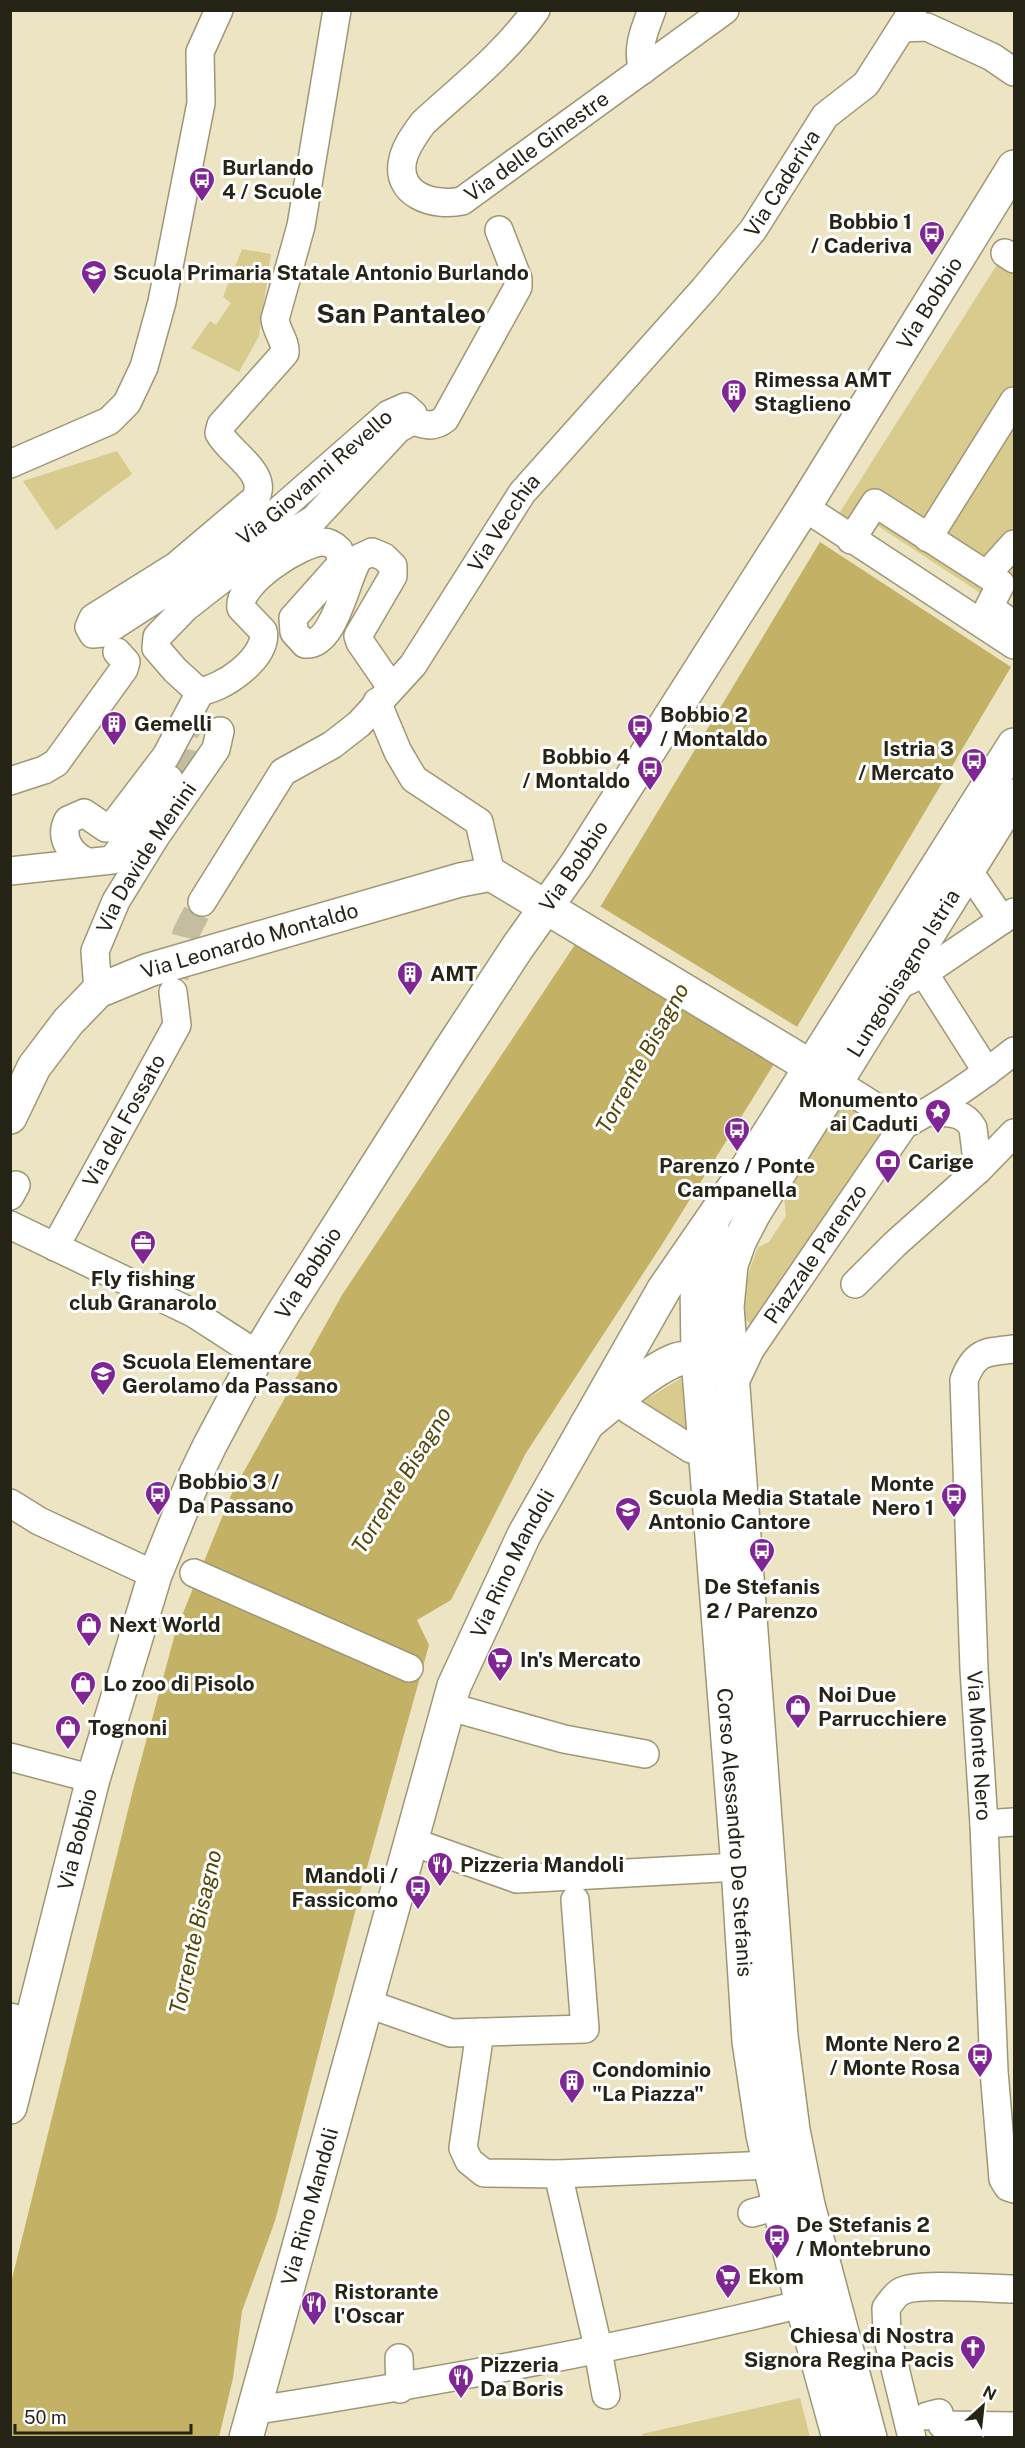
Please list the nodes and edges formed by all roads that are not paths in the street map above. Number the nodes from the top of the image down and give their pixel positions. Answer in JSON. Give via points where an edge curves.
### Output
{"nodes":[{"id":1,"x":219,"y":10,"type":"edge"},
{"id":2,"x":237,"y":10,"type":"edge"},
{"id":3,"x":337,"y":10,"type":"edge"},
{"id":4,"x":536,"y":10,"type":"edge"},
{"id":5,"x":651,"y":10,"type":"edge"},
{"id":6,"x":725,"y":10,"type":"edge"},
{"id":7,"x":907,"y":19,"type":"edge"},
{"id":8,"x":644,"y":70,"type":"junction"},
{"id":9,"x":1014,"y":72,"type":"edge"},
{"id":10,"x":201,"y":103,"type":"junction"},
{"id":11,"x":1014,"y":167,"type":"edge"},
{"id":12,"x":500,"y":230,"type":"dead end"},
{"id":13,"x":645,"y":355,"type":"joint"},
{"id":14,"x":1014,"y":401,"type":"edge"},
{"id":15,"x":412,"y":421,"type":"junction"},
{"id":16,"x":10,"y":464,"type":"edge"},
{"id":17,"x":804,"y":507,"type":"junction"},
{"id":18,"x":928,"y":538,"type":"junction"},
{"id":19,"x":851,"y":540,"type":"junction"},
{"id":20,"x":1014,"y":544,"type":"edge"},
{"id":21,"x":987,"y":574,"type":"junction"},
{"id":22,"x":1013,"y":634,"type":"edge"},
{"id":23,"x":117,"y":651,"type":"dead end"},
{"id":24,"x":198,"y":691,"type":"junction"},
{"id":25,"x":384,"y":695,"type":"junction"},
{"id":26,"x":220,"y":731,"type":"dead end"},
{"id":27,"x":1014,"y":746,"type":"edge"},
{"id":28,"x":172,"y":773,"type":"tunnel mouth"},
{"id":29,"x":10,"y":781,"type":"edge"},
{"id":30,"x":1014,"y":796,"type":"edge"},
{"id":31,"x":87,"y":862,"type":"junction"},
{"id":32,"x":968,"y":870,"type":"junction"},
{"id":33,"x":10,"y":871,"type":"edge"},
{"id":34,"x":491,"y":874,"type":"junction"},
{"id":35,"x":202,"y":902,"type":"tunnel mouth"},
{"id":36,"x":547,"y":907,"type":"junction"},
{"id":37,"x":1008,"y":916,"type":"edge"},
{"id":38,"x":924,"y":973,"type":"junction"},
{"id":39,"x":895,"y":987,"type":"junction"},
{"id":40,"x":98,"y":991,"type":"junction"},
{"id":41,"x":173,"y":992,"type":"tunnel mouth"},
{"id":42,"x":1014,"y":1051,"type":"edge"},
{"id":43,"x":815,"y":1068,"type":"junction"},
{"id":44,"x":987,"y":1072,"type":"junction"},
{"id":45,"x":927,"y":1112,"type":"junction"},
{"id":46,"x":10,"y":1117,"type":"edge"},
{"id":47,"x":904,"y":1125,"type":"junction"},
{"id":48,"x":1014,"y":1133,"type":"edge"},
{"id":49,"x":978,"y":1170,"type":"junction"},
{"id":50,"x":713,"y":1219,"type":"junction"},
{"id":51,"x":10,"y":1225,"type":"edge"},
{"id":52,"x":55,"y":1246,"type":"junction"},
{"id":53,"x":855,"y":1284,"type":"dead end"},
{"id":54,"x":765,"y":1328,"type":"junction"},
{"id":55,"x":1014,"y":1349,"type":"edge"},
{"id":56,"x":258,"y":1355,"type":"junction"},
{"id":57,"x":713,"y":1355,"type":"junction"},
{"id":58,"x":733,"y":1386,"type":"junction"},
{"id":59,"x":628,"y":1410,"type":"dead end"},
{"id":60,"x":586,"y":1424,"type":"junction"},
{"id":61,"x":691,"y":1449,"type":"dead end"},
{"id":62,"x":10,"y":1503,"type":"edge"},
{"id":63,"x":194,"y":1573,"type":"dead end"},
{"id":64,"x":155,"y":1575,"type":"junction"},
{"id":65,"x":409,"y":1668,"type":"dead end"},
{"id":66,"x":447,"y":1707,"type":"junction"},
{"id":67,"x":645,"y":1754,"type":"dead end"},
{"id":68,"x":10,"y":1757,"type":"edge"},
{"id":69,"x":93,"y":1779,"type":"junction"},
{"id":70,"x":1014,"y":1822,"type":"edge"},
{"id":71,"x":984,"y":1824,"type":"junction"},
{"id":72,"x":410,"y":1842,"type":"junction"},
{"id":73,"x":738,"y":1867,"type":"junction"},
{"id":74,"x":575,"y":1900,"type":"dead end"},
{"id":75,"x":366,"y":2003,"type":"junction"},
{"id":76,"x":21,"y":2020,"type":"edge"},
{"id":77,"x":480,"y":2032,"type":"junction"},
{"id":78,"x":10,"y":2107,"type":"edge"},
{"id":79,"x":770,"y":2166,"type":"junction"},
{"id":80,"x":558,"y":2174,"type":"junction"},
{"id":81,"x":1011,"y":2183,"type":"edge"},
{"id":82,"x":1014,"y":2289,"type":"edge"},
{"id":83,"x":802,"y":2304,"type":"junction"},
{"id":84,"x":598,"y":2350,"type":"junction"},
{"id":85,"x":399,"y":2358,"type":"dead end"},
{"id":86,"x":400,"y":2389,"type":"junction"},
{"id":87,"x":606,"y":2395,"type":"dead end"},
{"id":88,"x":249,"y":2424,"type":"edge"},
{"id":89,"x":1014,"y":2426,"type":"edge"},
{"id":90,"x":920,"y":2427,"type":"edge"},
{"id":91,"x":839,"y":2438,"type":"edge"},
{"id":92,"x":870,"y":2438,"type":"edge"}],
"edges":[{"from":1,"to":10,"type":"street","via":[[200,52]]},
{"from":2,"to":10,"type":"street","via":[[223,41],[213,83]]},
{"from":3,"to":15,"type":"street","name":"Via Giovanni Revello","via":[[301,226],[275,316],[285,345],[284,356],[219,433],[255,474],[260,484],[255,499],[176,566],[93,618],[88,627],[93,634],[104,633],[268,520],[389,414],[405,407],[413,414]]},
{"from":4,"to":8,"type":"street","name":"Via delle Ginestre","via":[[501,53],[414,135],[401,172],[409,190],[419,197],[438,203],[462,201]]},
{"from":5,"to":8,"type":"street","via":[[640,45],[639,58]]},
{"from":6,"to":8,"type":"street","name":"Via delle Ginestre"},
{"from":7,"to":9,"type":"street","via":[[992,57]]},
{"from":7,"to":13,"type":"street","name":"Via Caderiva","via":[[866,84],[825,116],[753,230]]},
{"from":10,"to":16,"type":"street","via":[[162,302],[144,367],[128,403],[109,421]]},
{"from":11,"to":17,"type":"main road","name":"Via Bobbio"},
{"from":12,"to":15,"type":"street","via":[[518,287],[445,418],[428,426]]},
{"from":13,"to":25,"type":"street","name":"Via Vecchia","via":[[522,493],[413,665]]},
{"from":14,"to":18,"type":"street"},
{"from":15,"to":24,"type":"street","name":"Via Giovanni Revello","via":[[398,429],[314,519],[244,562],[185,608],[156,637],[156,648]]},
{"from":17,"to":19,"type":"street"},
{"from":17,"to":36,"type":"main road","name":"Via Bobbio"},
{"from":18,"to":19,"type":"street","via":[[875,503]]},
{"from":18,"to":21,"type":"street"},
{"from":19,"to":22,"type":"street"},
{"from":20,"to":21,"type":"street"},
{"from":21,"to":22,"type":"street","via":[[1001,584],[989,607]]},
{"from":23,"to":29,"type":"street","via":[[126,662],[124,669],[56,764]]},
{"from":24,"to":25,"type":"street","name":"Via Giovanni Revello","via":[[219,685],[244,668],[262,644],[263,631],[241,608],[240,600],[247,588],[288,556],[322,542],[339,550],[342,563],[293,618],[294,632],[305,644],[319,640],[341,602],[359,558],[372,552],[384,557],[393,566],[393,576],[358,636]]},
{"from":24,"to":31,"type":"street","name":"Via Davide Menini","via":[[166,756],[112,827],[106,828],[84,813],[68,820],[68,846]]},
{"from":25,"to":34,"type":"street","via":[[398,752],[414,779],[479,822]]},
{"from":25,"to":35,"type":"street","name":"Via Vecchia","via":[[359,724],[332,745],[283,772]]},
{"from":26,"to":40,"type":"street","name":"Via Davide Menini","via":[[216,749],[116,901],[95,951]]},
{"from":27,"to":43,"type":"main road","name":"Lungobisagno Istria"},
{"from":28,"to":31,"type":"street","name":"Via Davide Menini","via":[[116,858]]},
{"from":30,"to":32,"type":"main road","name":"Lungobisagno Istria"},
{"from":31,"to":33,"type":"street","name":"Via Davide Menini"},
{"from":32,"to":37,"type":"street"},
{"from":32,"to":39,"type":"main road","name":"Lungobisagno Istria"},
{"from":34,"to":36,"type":"main road"},
{"from":34,"to":40,"type":"main road","name":"Via Leonardo Montaldo","via":[[160,967]]},
{"from":36,"to":43,"type":"main road"},
{"from":36,"to":56,"type":"main road","name":"Via Bobbio","via":[[448,1052]]},
{"from":37,"to":38,"type":"street"},
{"from":38,"to":39,"type":"street"},
{"from":38,"to":44,"type":"street"},
{"from":39,"to":43,"type":"main road","name":"Lungobisagno Istria"},
{"from":40,"to":46,"type":"main road","name":"Via Leonardo Montaldo","via":[[34,1067]]},
{"from":41,"to":52,"type":"street","name":"Via del Fossato","via":[[177,1025]]},
{"from":42,"to":44,"type":"street","name":"Piazzale Parenzo"},
{"from":43,"to":47,"type":"street"},
{"from":43,"to":50,"type":"main road","name":"Lungobisagno Istria","via":[[785,1107]]},
{"from":43,"to":57,"type":"main road","name":"Lungobisagno Istria","via":[[739,1242]]},
{"from":44,"to":45,"type":"street","name":"Piazzale Parenzo"},
{"from":45,"to":47,"type":"street","name":"Piazzale Parenzo"},
{"from":45,"to":49,"type":"street","via":[[960,1114],[969,1122]]},
{"from":47,"to":54,"type":"street","name":"Piazzale Parenzo"},
{"from":48,"to":49,"type":"street"},
{"from":49,"to":53,"type":"street"},
{"from":50,"to":57,"type":"main road","name":"Corso Alessandro De Stefanis","via":[[697,1279]]},
{"from":50,"to":60,"type":"main road","name":"Via Rino Mandoli","via":[[664,1289]]},
{"from":51,"to":52,"type":"street"},
{"from":52,"to":56,"type":"street","via":[[193,1313]]},
{"from":54,"to":57,"type":"street","via":[[744,1343]]},
{"from":54,"to":58,"type":"street","name":"Piazzale Parenzo"},
{"from":55,"to":71,"type":"street","name":"Via Monte Nero","via":[[985,1352],[971,1363],[964,1380]]},
{"from":56,"to":64,"type":"main road","name":"Via Bobbio","via":[[196,1474]]},
{"from":57,"to":58,"type":"main road","name":"Corso Alessandro De Stefanis"},
{"from":57,"to":60,"type":"main road","name":"Via Rino Mandoli","via":[[668,1364]]},
{"from":57,"to":73,"type":"main road","name":"Corso Alessandro De Stefanis"},
{"from":58,"to":92,"type":"main road","name":"Corso Alessandro De Stefanis","via":[[781,2036],[790,2110],[808,2205]]},
{"from":59,"to":61,"type":"street"},
{"from":60,"to":66,"type":"main road","name":"Via Rino Mandoli","via":[[524,1535]]},
{"from":62,"to":64,"type":"street","via":[[39,1521]]},
{"from":63,"to":65,"type":"street"},
{"from":64,"to":69,"type":"main road","name":"Via Bobbio"},
{"from":66,"to":67,"type":"street","via":[[564,1739]]},
{"from":66,"to":72,"type":"main road","name":"Via Rino Mandoli"},
{"from":68,"to":69,"type":"street"},
{"from":69,"to":76,"type":"main road","name":"Via Bobbio"},
{"from":70,"to":71,"type":"street"},
{"from":71,"to":81,"type":"street","name":"Via Monte Nero","via":[[994,2082]]},
{"from":72,"to":73,"type":"street","via":[[517,1879]]},
{"from":72,"to":75,"type":"main road","name":"Via Rino Mandoli"},
{"from":73,"to":79,"type":"main road","name":"Corso Alessandro De Stefanis","via":[[749,2041]]},
{"from":74,"to":77,"type":"street","via":[[585,2029]]},
{"from":75,"to":77,"type":"street","via":[[451,2033]]},
{"from":75,"to":88,"type":"main road","name":"Via Rino Mandoli"},
{"from":76,"to":78,"type":"main road","name":"Via Bobbio"},
{"from":77,"to":80,"type":"street","via":[[463,2148],[469,2161],[484,2173]]},
{"from":79,"to":80,"type":"street"},
{"from":79,"to":83,"type":"main road","name":"Corso Alessandro De Stefanis"},
{"from":80,"to":84,"type":"street"},
{"from":82,"to":90,"type":"street","via":[[912,2289],[900,2291],[886,2308],[887,2335]]},
{"from":83,"to":84,"type":"street"},
{"from":83,"to":91,"type":"main road","name":"Corso Alessandro De Stefanis"},
{"from":84,"to":86,"type":"street"},
{"from":84,"to":87,"type":"street"},
{"from":85,"to":86,"type":"street"},
{"from":86,"to":88,"type":"street"},
{"from":89,"to":90,"type":"street","via":[[942,2425],[939,2414]]}]}
